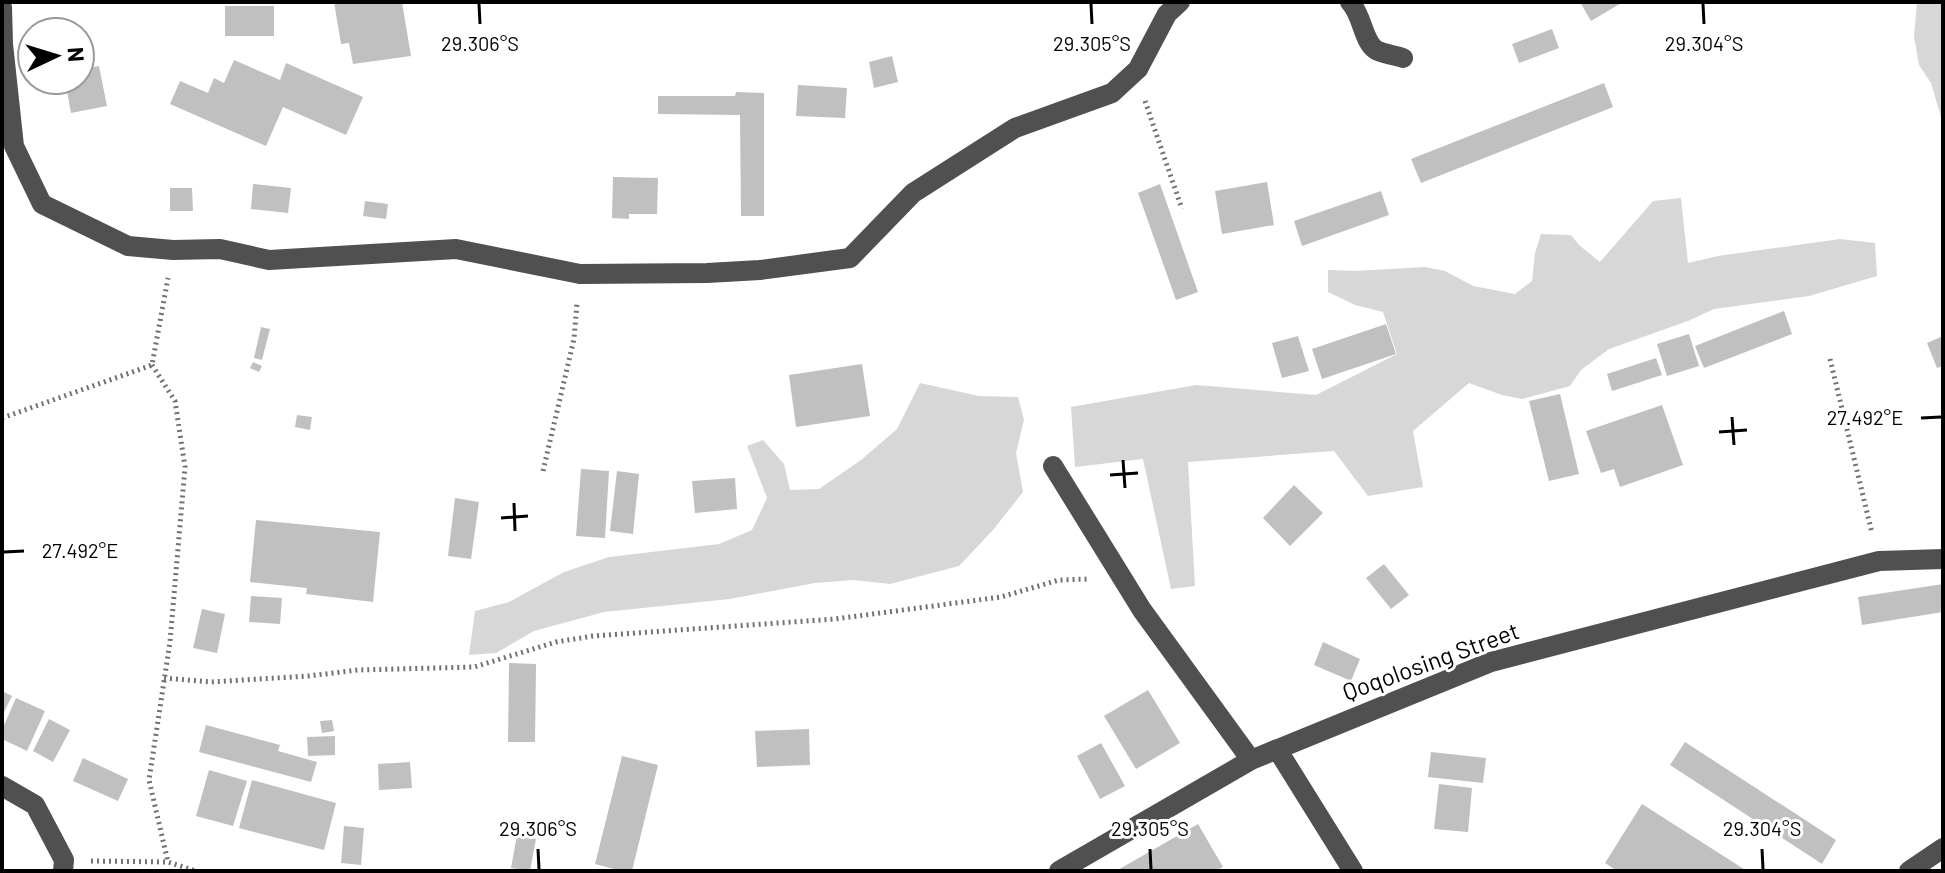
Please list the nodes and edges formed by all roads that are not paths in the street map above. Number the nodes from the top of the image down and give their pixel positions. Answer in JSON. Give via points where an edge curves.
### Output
{"nodes":[{"id":1,"x":1180,"y":2,"type":"edge"},
{"id":2,"x":1350,"y":2,"type":"edge"},
{"id":3,"x":2,"y":7,"type":"edge"},
{"id":4,"x":1403,"y":58,"type":"dead end"},
{"id":5,"x":1053,"y":466,"type":"dead end"},
{"id":6,"x":1943,"y":559,"type":"edge"},
{"id":7,"x":1277,"y":749,"type":"junction"},
{"id":8,"x":1251,"y":760,"type":"junction"},
{"id":9,"x":2,"y":786,"type":"edge"},
{"id":10,"x":1943,"y":848,"type":"edge"},
{"id":11,"x":63,"y":866,"type":"edge"},
{"id":12,"x":1059,"y":871,"type":"edge"},
{"id":13,"x":1353,"y":871,"type":"edge"},
{"id":14,"x":1909,"y":871,"type":"edge"}],
"edges":[{"from":1,"to":3,"type":"street","via":[[1167,14],[1138,69],[1112,93],[1015,128],[913,193],[850,258],[760,270],[580,274],[456,249],[269,260],[220,249],[128,246],[42,204],[14,146]]},
{"from":2,"to":4,"type":"street","via":[[1375,50]]},
{"from":5,"to":8,"type":"street","via":[[1142,610]]},
{"from":6,"to":7,"type":"street","name":"Qoqolosing Street","via":[[1879,561],[1491,662]]},
{"from":7,"to":8,"type":"street","name":"Qoqolosing Street"},
{"from":7,"to":13,"type":"street"},
{"from":8,"to":12,"type":"street","name":"Qoqolosing Street"},
{"from":9,"to":11,"type":"street","via":[[35,805]]},
{"from":10,"to":14,"type":"street"}]}
